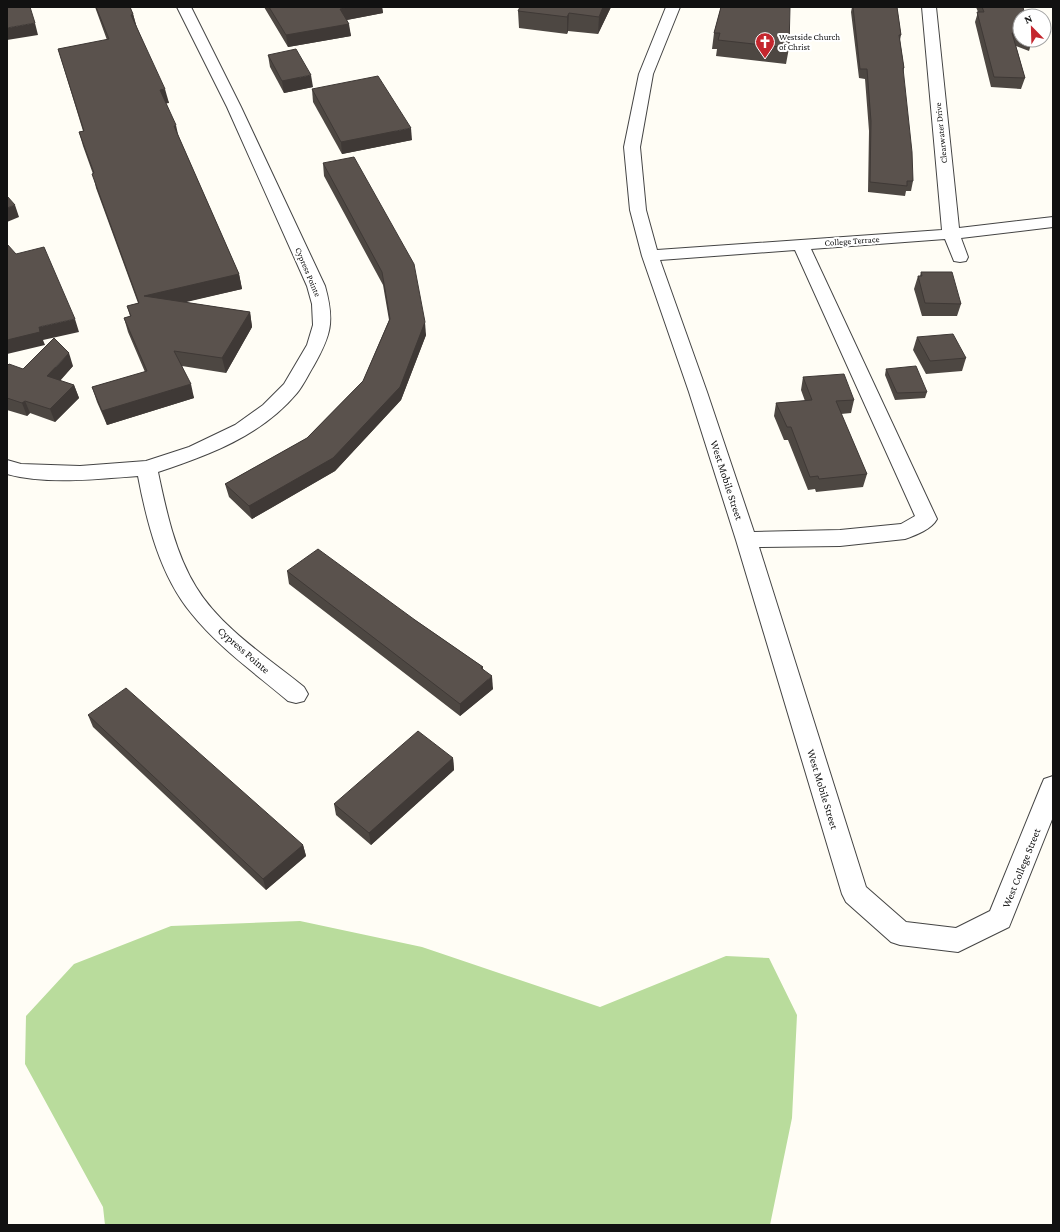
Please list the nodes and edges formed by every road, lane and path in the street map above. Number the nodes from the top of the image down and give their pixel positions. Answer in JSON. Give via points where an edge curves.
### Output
{"nodes":[{"id":1,"x":184,"y":7,"type":"edge"},
{"id":2,"x":672,"y":7,"type":"edge"},
{"id":3,"x":930,"y":7,"type":"edge"},
{"id":4,"x":1053,"y":222,"type":"edge"},
{"id":5,"x":951,"y":234,"type":"junction"},
{"id":6,"x":800,"y":244,"type":"junction"},
{"id":7,"x":650,"y":256,"type":"junction"},
{"id":8,"x":960,"y":257,"type":"dead end"},
{"id":9,"x":7,"y":467,"type":"edge"},
{"id":10,"x":147,"y":468,"type":"junction"},
{"id":11,"x":746,"y":540,"type":"junction"},
{"id":12,"x":296,"y":694,"type":"dead end"},
{"id":13,"x":1053,"y":786,"type":"edge"},
{"id":14,"x":900,"y":933,"type":"joint"}],
"edges":[{"from":1,"to":10,"type":"street","name":"Cypress Pointe","via":[[234,107],[316,286],[321,304],[322,324],[316,345],[305,366],[291,388],[270,410],[242,430],[196,452]]},
{"from":2,"to":7,"type":"street","name":"West Mobile Street","via":[[646,74],[632,147],[638,210]]},
{"from":3,"to":5,"type":"street","name":"Clearwater Drive"},
{"from":4,"to":5,"type":"street","name":"College Terrace"},
{"from":5,"to":6,"type":"street","name":"College Terrace"},
{"from":5,"to":8,"type":"street","name":"Clearwater Drive"},
{"from":6,"to":7,"type":"street","name":"College Terrace"},
{"from":6,"to":11,"type":"street","via":[[927,519],[905,531],[840,538]]},
{"from":7,"to":11,"type":"street","name":"West Mobile Street"},
{"from":9,"to":10,"type":"street","name":"Cypress Pointe","via":[[21,471],[80,473]]},
{"from":10,"to":12,"type":"street","name":"Cypress Pointe","via":[[154,506],[167,545],[180,576],[198,606],[224,635]]},
{"from":11,"to":14,"type":"street","name":"West Mobile Street","via":[[855,894]]},
{"from":13,"to":14,"type":"street","name":"West College Street","via":[[1000,919],[958,940]]}]}
